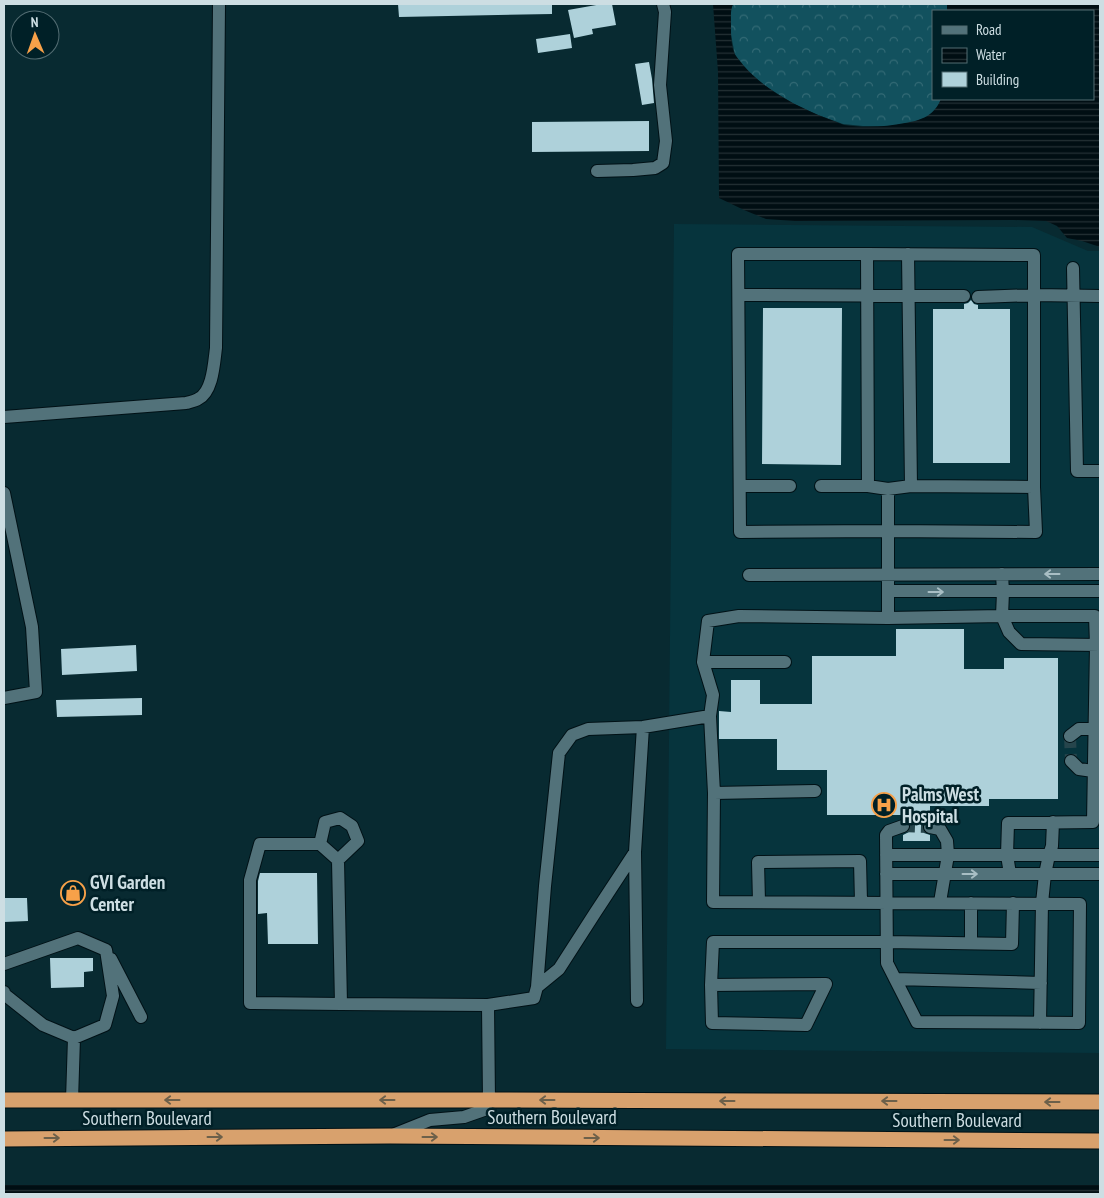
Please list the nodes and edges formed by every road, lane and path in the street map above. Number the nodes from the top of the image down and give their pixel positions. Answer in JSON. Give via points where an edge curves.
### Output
{"nodes":[{"id":1,"x":219,"y":4,"type":"edge"},
{"id":2,"x":664,"y":4,"type":"edge"},
{"id":3,"x":597,"y":171,"type":"dead end"},
{"id":4,"x":868,"y":254,"type":"junction"},
{"id":5,"x":908,"y":254,"type":"junction"},
{"id":6,"x":1073,"y":268,"type":"dead end"},
{"id":7,"x":739,"y":295,"type":"junction"},
{"id":8,"x":868,"y":295,"type":"junction"},
{"id":9,"x":908,"y":295,"type":"junction"},
{"id":10,"x":1035,"y":295,"type":"junction"},
{"id":11,"x":1074,"y":295,"type":"junction"},
{"id":12,"x":964,"y":296,"type":"dead end"},
{"id":13,"x":1100,"y":296,"type":"edge"},
{"id":14,"x":978,"y":297,"type":"dead end"},
{"id":15,"x":4,"y":417,"type":"edge"},
{"id":16,"x":1100,"y":471,"type":"edge"},
{"id":17,"x":740,"y":486,"type":"junction"},
{"id":18,"x":790,"y":486,"type":"dead end"},
{"id":19,"x":821,"y":486,"type":"dead end"},
{"id":20,"x":868,"y":486,"type":"junction"},
{"id":21,"x":911,"y":486,"type":"junction"},
{"id":22,"x":1034,"y":487,"type":"junction"},
{"id":23,"x":888,"y":489,"type":"junction"},
{"id":24,"x":4,"y":493,"type":"edge"},
{"id":25,"x":887,"y":531,"type":"junction"},
{"id":26,"x":888,"y":574,"type":"junction"},
{"id":27,"x":1002,"y":574,"type":"junction"},
{"id":28,"x":1100,"y":574,"type":"edge"},
{"id":29,"x":749,"y":575,"type":"dead end"},
{"id":30,"x":888,"y":591,"type":"junction"},
{"id":31,"x":1100,"y":591,"type":"edge"},
{"id":32,"x":1003,"y":592,"type":"junction"},
{"id":33,"x":1002,"y":616,"type":"junction"},
{"id":34,"x":888,"y":618,"type":"junction"},
{"id":35,"x":1098,"y":645,"type":"edge"},
{"id":36,"x":703,"y":662,"type":"junction"},
{"id":37,"x":785,"y":662,"type":"dead end"},
{"id":38,"x":4,"y":698,"type":"edge"},
{"id":39,"x":710,"y":716,"type":"junction"},
{"id":40,"x":643,"y":727,"type":"junction"},
{"id":41,"x":1097,"y":729,"type":"edge"},
{"id":42,"x":1070,"y":736,"type":"dead end"},
{"id":43,"x":1071,"y":761,"type":"dead end"},
{"id":44,"x":1097,"y":771,"type":"edge"},
{"id":45,"x":815,"y":791,"type":"dead end"},
{"id":46,"x":714,"y":793,"type":"junction"},
{"id":47,"x":1053,"y":822,"type":"junction"},
{"id":48,"x":903,"y":826,"type":"tunnel mouth"},
{"id":49,"x":930,"y":826,"type":"tunnel mouth"},
{"id":50,"x":320,"y":844,"type":"junction"},
{"id":51,"x":635,"y":852,"type":"junction"},
{"id":52,"x":886,"y":855,"type":"junction"},
{"id":53,"x":948,"y":855,"type":"junction"},
{"id":54,"x":1008,"y":855,"type":"junction"},
{"id":55,"x":1049,"y":855,"type":"junction"},
{"id":56,"x":1100,"y":855,"type":"edge"},
{"id":57,"x":338,"y":860,"type":"junction"},
{"id":58,"x":886,"y":874,"type":"junction"},
{"id":59,"x":946,"y":874,"type":"junction"},
{"id":60,"x":1010,"y":874,"type":"junction"},
{"id":61,"x":1045,"y":874,"type":"junction"},
{"id":62,"x":1100,"y":874,"type":"edge"},
{"id":63,"x":759,"y":902,"type":"junction"},
{"id":64,"x":861,"y":902,"type":"junction"},
{"id":65,"x":886,"y":902,"type":"junction"},
{"id":66,"x":940,"y":902,"type":"junction"},
{"id":67,"x":971,"y":903,"type":"junction"},
{"id":68,"x":1013,"y":903,"type":"junction"},
{"id":69,"x":1042,"y":903,"type":"junction"},
{"id":70,"x":887,"y":942,"type":"junction"},
{"id":71,"x":970,"y":943,"type":"junction"},
{"id":72,"x":106,"y":950,"type":"junction"},
{"id":73,"x":4,"y":964,"type":"edge"},
{"id":74,"x":895,"y":979,"type":"junction"},
{"id":75,"x":1041,"y":983,"type":"junction"},
{"id":76,"x":711,"y":985,"type":"junction"},
{"id":77,"x":537,"y":987,"type":"junction"},
{"id":78,"x":4,"y":992,"type":"edge"},
{"id":79,"x":637,"y":1001,"type":"dead end"},
{"id":80,"x":341,"y":1004,"type":"junction"},
{"id":81,"x":488,"y":1005,"type":"junction"},
{"id":82,"x":141,"y":1017,"type":"dead end"},
{"id":83,"x":1040,"y":1022,"type":"junction"},
{"id":84,"x":74,"y":1038,"type":"junction"},
{"id":85,"x":4,"y":1100,"type":"edge"},
{"id":86,"x":72,"y":1100,"type":"junction"},
{"id":87,"x":489,"y":1100,"type":"junction"},
{"id":88,"x":1100,"y":1102,"type":"edge"},
{"id":89,"x":390,"y":1136,"type":"junction"},
{"id":90,"x":4,"y":1139,"type":"edge"},
{"id":91,"x":1100,"y":1141,"type":"edge"}],
"edges":[{"from":1,"to":15,"type":"lane","via":[[216,348],[208,388],[200,399],[186,403]]},
{"from":2,"to":3,"type":"lane","via":[[660,85],[666,141],[663,163],[656,168]]},
{"from":4,"to":5,"type":"lane"},
{"from":4,"to":7,"type":"lane","via":[[738,254]]},
{"from":4,"to":8,"type":"lane"},
{"from":5,"to":9,"type":"lane"},
{"from":5,"to":10,"type":"lane","via":[[1034,255]]},
{"from":6,"to":11,"type":"lane"},
{"from":7,"to":8,"type":"lane"},
{"from":7,"to":17,"type":"lane"},
{"from":8,"to":9,"type":"lane"},
{"from":8,"to":20,"type":"lane"},
{"from":9,"to":12,"type":"lane"},
{"from":9,"to":21,"type":"lane"},
{"from":10,"to":11,"type":"lane"},
{"from":10,"to":14,"type":"lane"},
{"from":10,"to":22,"type":"lane"},
{"from":11,"to":13,"type":"lane"},
{"from":11,"to":16,"type":"lane","via":[[1077,471]]},
{"from":17,"to":18,"type":"lane"},
{"from":17,"to":25,"type":"lane","via":[[740,532]]},
{"from":19,"to":20,"type":"lane"},
{"from":20,"to":23,"type":"lane"},
{"from":21,"to":22,"type":"lane"},
{"from":21,"to":23,"type":"lane"},
{"from":22,"to":25,"type":"lane","via":[[1036,532]]},
{"from":23,"to":25,"type":"lane"},
{"from":24,"to":38,"type":"lane","via":[[32,627],[36,692]]},
{"from":25,"to":26,"type":"lane"},
{"from":26,"to":27,"type":"lane"},
{"from":26,"to":29,"type":"lane"},
{"from":26,"to":30,"type":"lane"},
{"from":28,"to":27,"type":"lane","one_way":true},
{"from":27,"to":32,"type":"lane"},
{"from":30,"to":32,"type":"lane","one_way":true},
{"from":30,"to":34,"type":"lane"},
{"from":31,"to":32,"type":"lane"},
{"from":32,"to":33,"type":"lane"},
{"from":33,"to":34,"type":"lane"},
{"from":33,"to":35,"type":"lane","via":[[1009,632],[1021,644]]},
{"from":33,"to":35,"type":"lane","via":[[1095,616]]},
{"from":34,"to":36,"type":"lane","via":[[739,616],[708,621]]},
{"from":35,"to":41,"type":"lane"},
{"from":36,"to":37,"type":"lane"},
{"from":36,"to":39,"type":"lane","via":[[714,695]]},
{"from":39,"to":40,"type":"lane"},
{"from":39,"to":46,"type":"lane"},
{"from":40,"to":51,"type":"lane"},
{"from":40,"to":77,"type":"lane","via":[[588,729],[572,735],[559,753]]},
{"from":41,"to":42,"type":"lane","via":[[1079,729]]},
{"from":41,"to":44,"type":"lane"},
{"from":43,"to":44,"type":"lane","via":[[1079,769]]},
{"from":44,"to":47,"type":"lane","via":[[1093,822]]},
{"from":45,"to":46,"type":"lane"},
{"from":46,"to":63,"type":"lane","via":[[713,902]]},
{"from":47,"to":54,"type":"lane","via":[[1008,823]]},
{"from":47,"to":55,"type":"lane"},
{"from":48,"to":52,"type":"lane","via":[[886,835]]},
{"from":49,"to":53,"type":"lane","via":[[940,829],[944,835]]},
{"from":50,"to":57,"type":"lane"},
{"from":50,"to":57,"type":"lane","via":[[325,822],[340,818],[352,826],[358,841]]},
{"from":50,"to":80,"type":"lane","via":[[260,844],[250,880],[250,1003]]},
{"from":51,"to":77,"type":"lane","via":[[559,969]]},
{"from":51,"to":79,"type":"lane"},
{"from":52,"to":53,"type":"lane"},
{"from":52,"to":58,"type":"lane"},
{"from":53,"to":54,"type":"lane"},
{"from":53,"to":59,"type":"lane"},
{"from":54,"to":55,"type":"lane"},
{"from":54,"to":60,"type":"lane"},
{"from":55,"to":56,"type":"lane"},
{"from":55,"to":61,"type":"lane"},
{"from":57,"to":80,"type":"lane"},
{"from":58,"to":59,"type":"lane"},
{"from":58,"to":65,"type":"lane"},
{"from":59,"to":60,"type":"lane","one_way":true},
{"from":59,"to":66,"type":"lane"},
{"from":60,"to":61,"type":"lane"},
{"from":61,"to":62,"type":"lane"},
{"from":61,"to":69,"type":"lane"},
{"from":63,"to":64,"type":"lane"},
{"from":63,"to":64,"type":"lane","via":[[758,862],[860,861]]},
{"from":64,"to":65,"type":"lane"},
{"from":65,"to":66,"type":"lane"},
{"from":65,"to":70,"type":"lane"},
{"from":66,"to":67,"type":"lane"},
{"from":67,"to":68,"type":"lane"},
{"from":67,"to":71,"type":"lane"},
{"from":68,"to":69,"type":"lane"},
{"from":68,"to":71,"type":"lane","via":[[1012,944]]},
{"from":69,"to":75,"type":"lane"},
{"from":69,"to":83,"type":"lane","via":[[1080,904],[1079,1023]]},
{"from":70,"to":71,"type":"lane"},
{"from":70,"to":74,"type":"lane","via":[[886,963]]},
{"from":70,"to":76,"type":"lane","via":[[712,942]]},
{"from":72,"to":73,"type":"lane","via":[[78,938]]},
{"from":72,"to":82,"type":"lane"},
{"from":72,"to":84,"type":"lane","via":[[113,996],[105,1025]]},
{"from":74,"to":75,"type":"lane"},
{"from":74,"to":83,"type":"lane","via":[[917,1022]]},
{"from":75,"to":83,"type":"lane"},
{"from":76,"to":76,"type":"lane","via":[[740,985],[826,984],[806,1025],[712,1023]]},
{"from":77,"to":81,"type":"lane","via":[[534,998]]},
{"from":78,"to":84,"type":"lane","via":[[43,1025]]},
{"from":80,"to":81,"type":"lane"},
{"from":81,"to":87,"type":"lane"},
{"from":84,"to":86,"type":"lane"},
{"from":85,"to":86,"type":"highway","name":"Southern Boulevard"},
{"from":87,"to":86,"type":"highway","name":"Southern Boulevard","one_way":true},
{"from":88,"to":87,"type":"highway","name":"Southern Boulevard","one_way":true},
{"from":87,"to":89,"type":"lane","via":[[484,1110],[477,1113],[430,1120]]},
{"from":90,"to":89,"type":"highway","name":"Southern Boulevard","one_way":true},
{"from":89,"to":91,"type":"highway","name":"Southern Boulevard","one_way":true}]}
